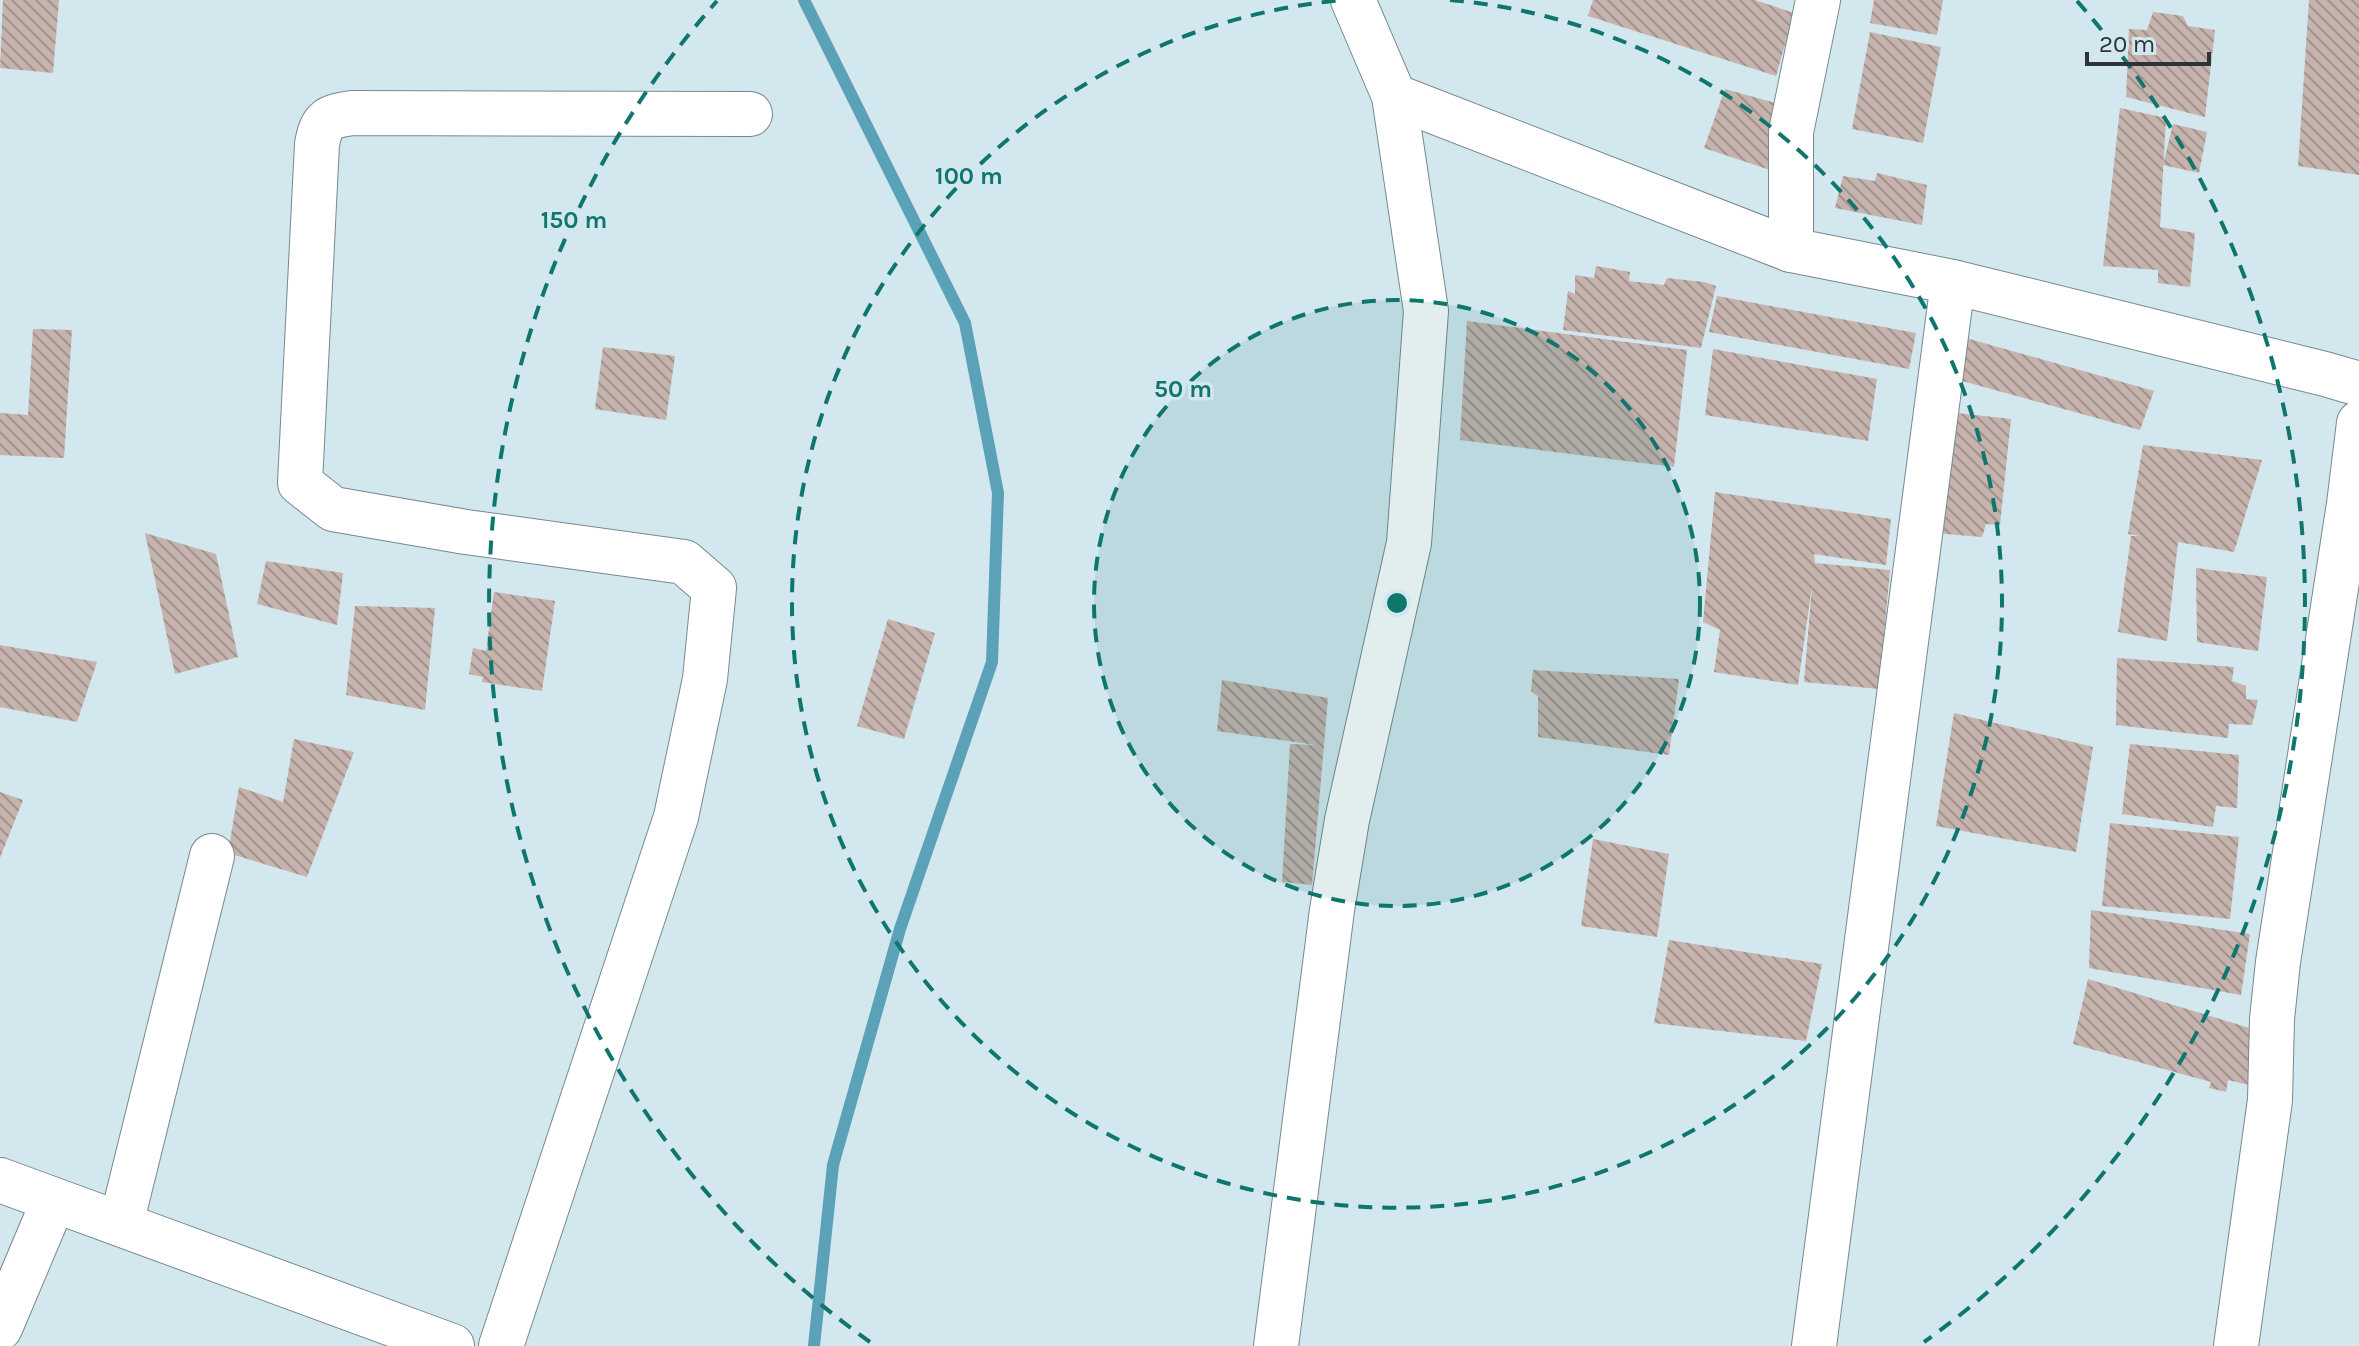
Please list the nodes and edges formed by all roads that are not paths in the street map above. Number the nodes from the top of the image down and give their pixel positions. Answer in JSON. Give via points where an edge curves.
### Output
{"nodes":[{"id":1,"x":1353,"y":0,"type":"edge"},
{"id":2,"x":1818,"y":0,"type":"edge"},
{"id":3,"x":1394,"y":96,"type":"junction"},
{"id":4,"x":750,"y":114,"type":"dead end"},
{"id":5,"x":1791,"y":250,"type":"junction"},
{"id":6,"x":1953,"y":282,"type":"junction"},
{"id":7,"x":2359,"y":384,"type":"edge"},
{"id":8,"x":2359,"y":423,"type":"edge"},
{"id":9,"x":212,"y":856,"type":"dead end"},
{"id":10,"x":0,"y":1180,"type":"edge"},
{"id":11,"x":54,"y":1200,"type":"junction"},
{"id":12,"x":121,"y":1224,"type":"junction"},
{"id":13,"x":0,"y":1328,"type":"edge"},
{"id":14,"x":452,"y":1346,"type":"edge"},
{"id":15,"x":501,"y":1346,"type":"edge"},
{"id":16,"x":1276,"y":1346,"type":"edge"},
{"id":17,"x":1814,"y":1346,"type":"edge"},
{"id":18,"x":2236,"y":1346,"type":"edge"}],
"edges":[{"from":1,"to":3,"type":"street"},
{"from":2,"to":5,"type":"street","via":[[1791,132]]},
{"from":3,"to":5,"type":"street"},
{"from":3,"to":16,"type":"street","via":[[1426,311],[1409,543],[1332,910]]},
{"from":4,"to":15,"type":"street","via":[[352,113],[331,116],[321,126],[317,144],[300,483],[333,509],[684,562],[714,588],[705,679],[676,817]]},
{"from":5,"to":6,"type":"street"},
{"from":6,"to":7,"type":"street"},
{"from":6,"to":17,"type":"street"},
{"from":8,"to":18,"type":"street","via":[[2278,962],[2270,1100]]},
{"from":9,"to":12,"type":"street"},
{"from":10,"to":11,"type":"street"},
{"from":11,"to":12,"type":"street"},
{"from":11,"to":13,"type":"street"},
{"from":12,"to":14,"type":"street"}]}
